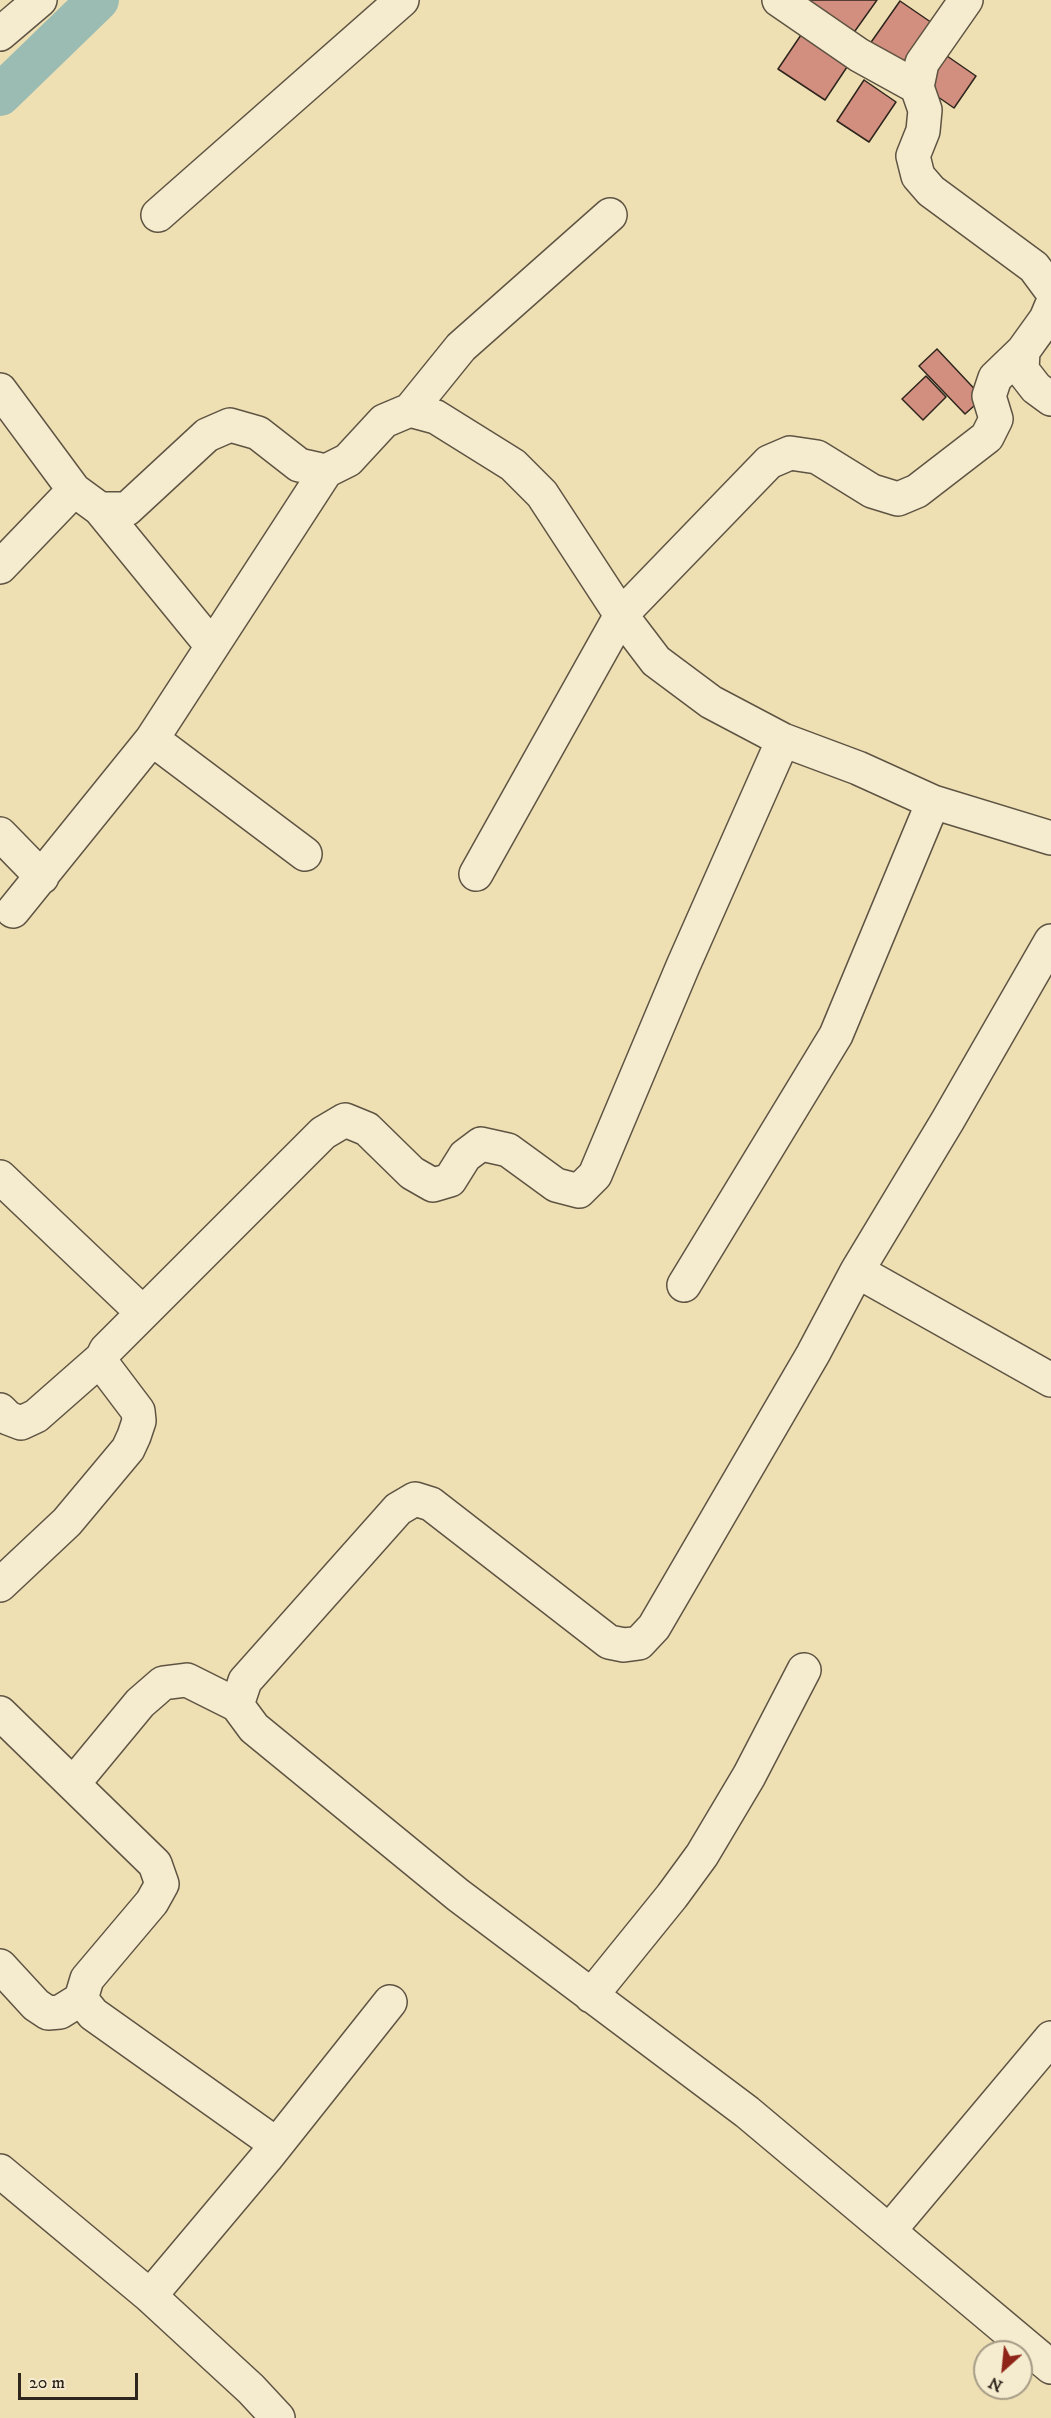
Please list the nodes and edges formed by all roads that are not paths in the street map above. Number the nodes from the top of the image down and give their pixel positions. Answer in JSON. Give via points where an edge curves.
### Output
{"nodes":[{"id":1,"x":40,"y":0,"type":"edge"},
{"id":2,"x":402,"y":0,"type":"edge"},
{"id":3,"x":779,"y":0,"type":"edge"},
{"id":4,"x":966,"y":0,"type":"edge"},
{"id":5,"x":0,"y":34,"type":"edge"},
{"id":6,"x":917,"y":87,"type":"junction"},
{"id":7,"x":158,"y":215,"type":"dead end"},
{"id":8,"x":610,"y":215,"type":"dead end"},
{"id":9,"x":1051,"y":290,"type":"edge"},
{"id":10,"x":1051,"y":307,"type":"edge"},
{"id":11,"x":1023,"y":351,"type":"junction"},
{"id":12,"x":0,"y":390,"type":"edge"},
{"id":13,"x":1051,"y":399,"type":"edge"},
{"id":14,"x":410,"y":410,"type":"junction"},
{"id":15,"x":326,"y":471,"type":"junction"},
{"id":16,"x":74,"y":490,"type":"junction"},
{"id":17,"x":100,"y":509,"type":"junction"},
{"id":18,"x":0,"y":567,"type":"edge"},
{"id":19,"x":621,"y":615,"type":"junction"},
{"id":20,"x":212,"y":646,"type":"junction"},
{"id":21,"x":152,"y":739,"type":"junction"},
{"id":22,"x":783,"y":740,"type":"junction"},
{"id":23,"x":933,"y":802,"type":"junction"},
{"id":24,"x":0,"y":834,"type":"edge"},
{"id":25,"x":1051,"y":838,"type":"edge"},
{"id":26,"x":305,"y":854,"type":"dead end"},
{"id":27,"x":476,"y":874,"type":"dead end"},
{"id":28,"x":42,"y":877,"type":"junction"},
{"id":29,"x":13,"y":911,"type":"dead end"},
{"id":30,"x":1051,"y":941,"type":"edge"},
{"id":31,"x":0,"y":1177,"type":"edge"},
{"id":32,"x":857,"y":1271,"type":"junction"},
{"id":33,"x":684,"y":1285,"type":"dead end"},
{"id":34,"x":142,"y":1312,"type":"junction"},
{"id":35,"x":102,"y":1358,"type":"junction"},
{"id":36,"x":1051,"y":1380,"type":"edge"},
{"id":37,"x":0,"y":1410,"type":"edge"},
{"id":38,"x":0,"y":1585,"type":"edge"},
{"id":39,"x":804,"y":1670,"type":"dead end"},
{"id":40,"x":237,"y":1705,"type":"junction"},
{"id":41,"x":0,"y":1713,"type":"edge"},
{"id":42,"x":73,"y":1784,"type":"junction"},
{"id":43,"x":0,"y":1966,"type":"edge"},
{"id":44,"x":591,"y":1996,"type":"junction"},
{"id":45,"x":81,"y":1999,"type":"junction"},
{"id":46,"x":390,"y":2002,"type":"dead end"},
{"id":47,"x":1051,"y":2038,"type":"edge"},
{"id":48,"x":276,"y":2144,"type":"junction"},
{"id":49,"x":0,"y":2170,"type":"edge"},
{"id":50,"x":889,"y":2231,"type":"junction"},
{"id":51,"x":150,"y":2296,"type":"junction"},
{"id":52,"x":1050,"y":2363,"type":"edge"},
{"id":53,"x":278,"y":2418,"type":"edge"}],
"edges":[{"from":1,"to":5,"type":"street"},
{"from":2,"to":7,"type":"street"},
{"from":3,"to":6,"type":"street","via":[[859,55]]},
{"from":4,"to":6,"type":"street","via":[[922,63]]},
{"from":6,"to":9,"type":"street","via":[[925,110],[923,131],[913,156],[918,176],[931,191],[1034,267]]},
{"from":8,"to":14,"type":"street","via":[[461,346]]},
{"from":10,"to":11,"type":"street"},
{"from":11,"to":13,"type":"street","via":[[1022,370]]},
{"from":11,"to":19,"type":"street","via":[[995,378],[989,396],[996,419],[987,437],[917,491],[898,499],[872,491],[817,457],[790,453],[769,462]]},
{"from":12,"to":16,"type":"street"},
{"from":14,"to":15,"type":"street","via":[[384,421],[348,460]]},
{"from":14,"to":19,"type":"street","via":[[436,417],[513,465],[542,494]]},
{"from":15,"to":17,"type":"street","via":[[299,465],[258,433],[230,425],[207,435],[127,509]]},
{"from":15,"to":20,"type":"street"},
{"from":16,"to":17,"type":"street"},
{"from":16,"to":18,"type":"street"},
{"from":17,"to":20,"type":"street"},
{"from":19,"to":22,"type":"street","via":[[656,661],[711,702]]},
{"from":19,"to":27,"type":"street"},
{"from":20,"to":21,"type":"street"},
{"from":21,"to":26,"type":"street"},
{"from":21,"to":28,"type":"street"},
{"from":22,"to":23,"type":"street"},
{"from":22,"to":34,"type":"street","via":[[595,1175],[579,1191],[556,1185],[508,1150],[481,1144],[465,1156],[450,1180],[433,1185],[412,1173],[367,1129],[345,1120],[323,1133]]},
{"from":23,"to":25,"type":"street"},
{"from":23,"to":33,"type":"street","via":[[836,1035]]},
{"from":24,"to":28,"type":"street"},
{"from":28,"to":29,"type":"street"},
{"from":30,"to":32,"type":"street"},
{"from":31,"to":34,"type":"street"},
{"from":32,"to":36,"type":"street"},
{"from":32,"to":40,"type":"street","via":[[660,1617],[639,1643],[609,1642],[431,1504],[415,1499],[398,1509],[245,1681]]},
{"from":34,"to":35,"type":"street"},
{"from":35,"to":37,"type":"street","via":[[36,1416],[21,1423]]},
{"from":35,"to":38,"type":"street","via":[[138,1410],[139,1421],[128,1449],[67,1522]]},
{"from":39,"to":44,"type":"street","via":[[749,1776],[702,1855]]},
{"from":40,"to":42,"type":"street","via":[[187,1680],[164,1683],[140,1703]]},
{"from":40,"to":44,"type":"street","via":[[254,1728],[458,1895]]},
{"from":41,"to":42,"type":"street"},
{"from":42,"to":45,"type":"street","via":[[155,1864],[162,1884],[152,1902],[87,1979]]},
{"from":43,"to":45,"type":"street","via":[[48,2013],[60,2012]]},
{"from":44,"to":50,"type":"street","via":[[747,2112]]},
{"from":45,"to":48,"type":"street","via":[[93,2014]]},
{"from":46,"to":48,"type":"street"},
{"from":47,"to":50,"type":"street"},
{"from":48,"to":51,"type":"street"},
{"from":49,"to":51,"type":"street"},
{"from":50,"to":52,"type":"street"},
{"from":51,"to":53,"type":"street","via":[[251,2388]]}]}
